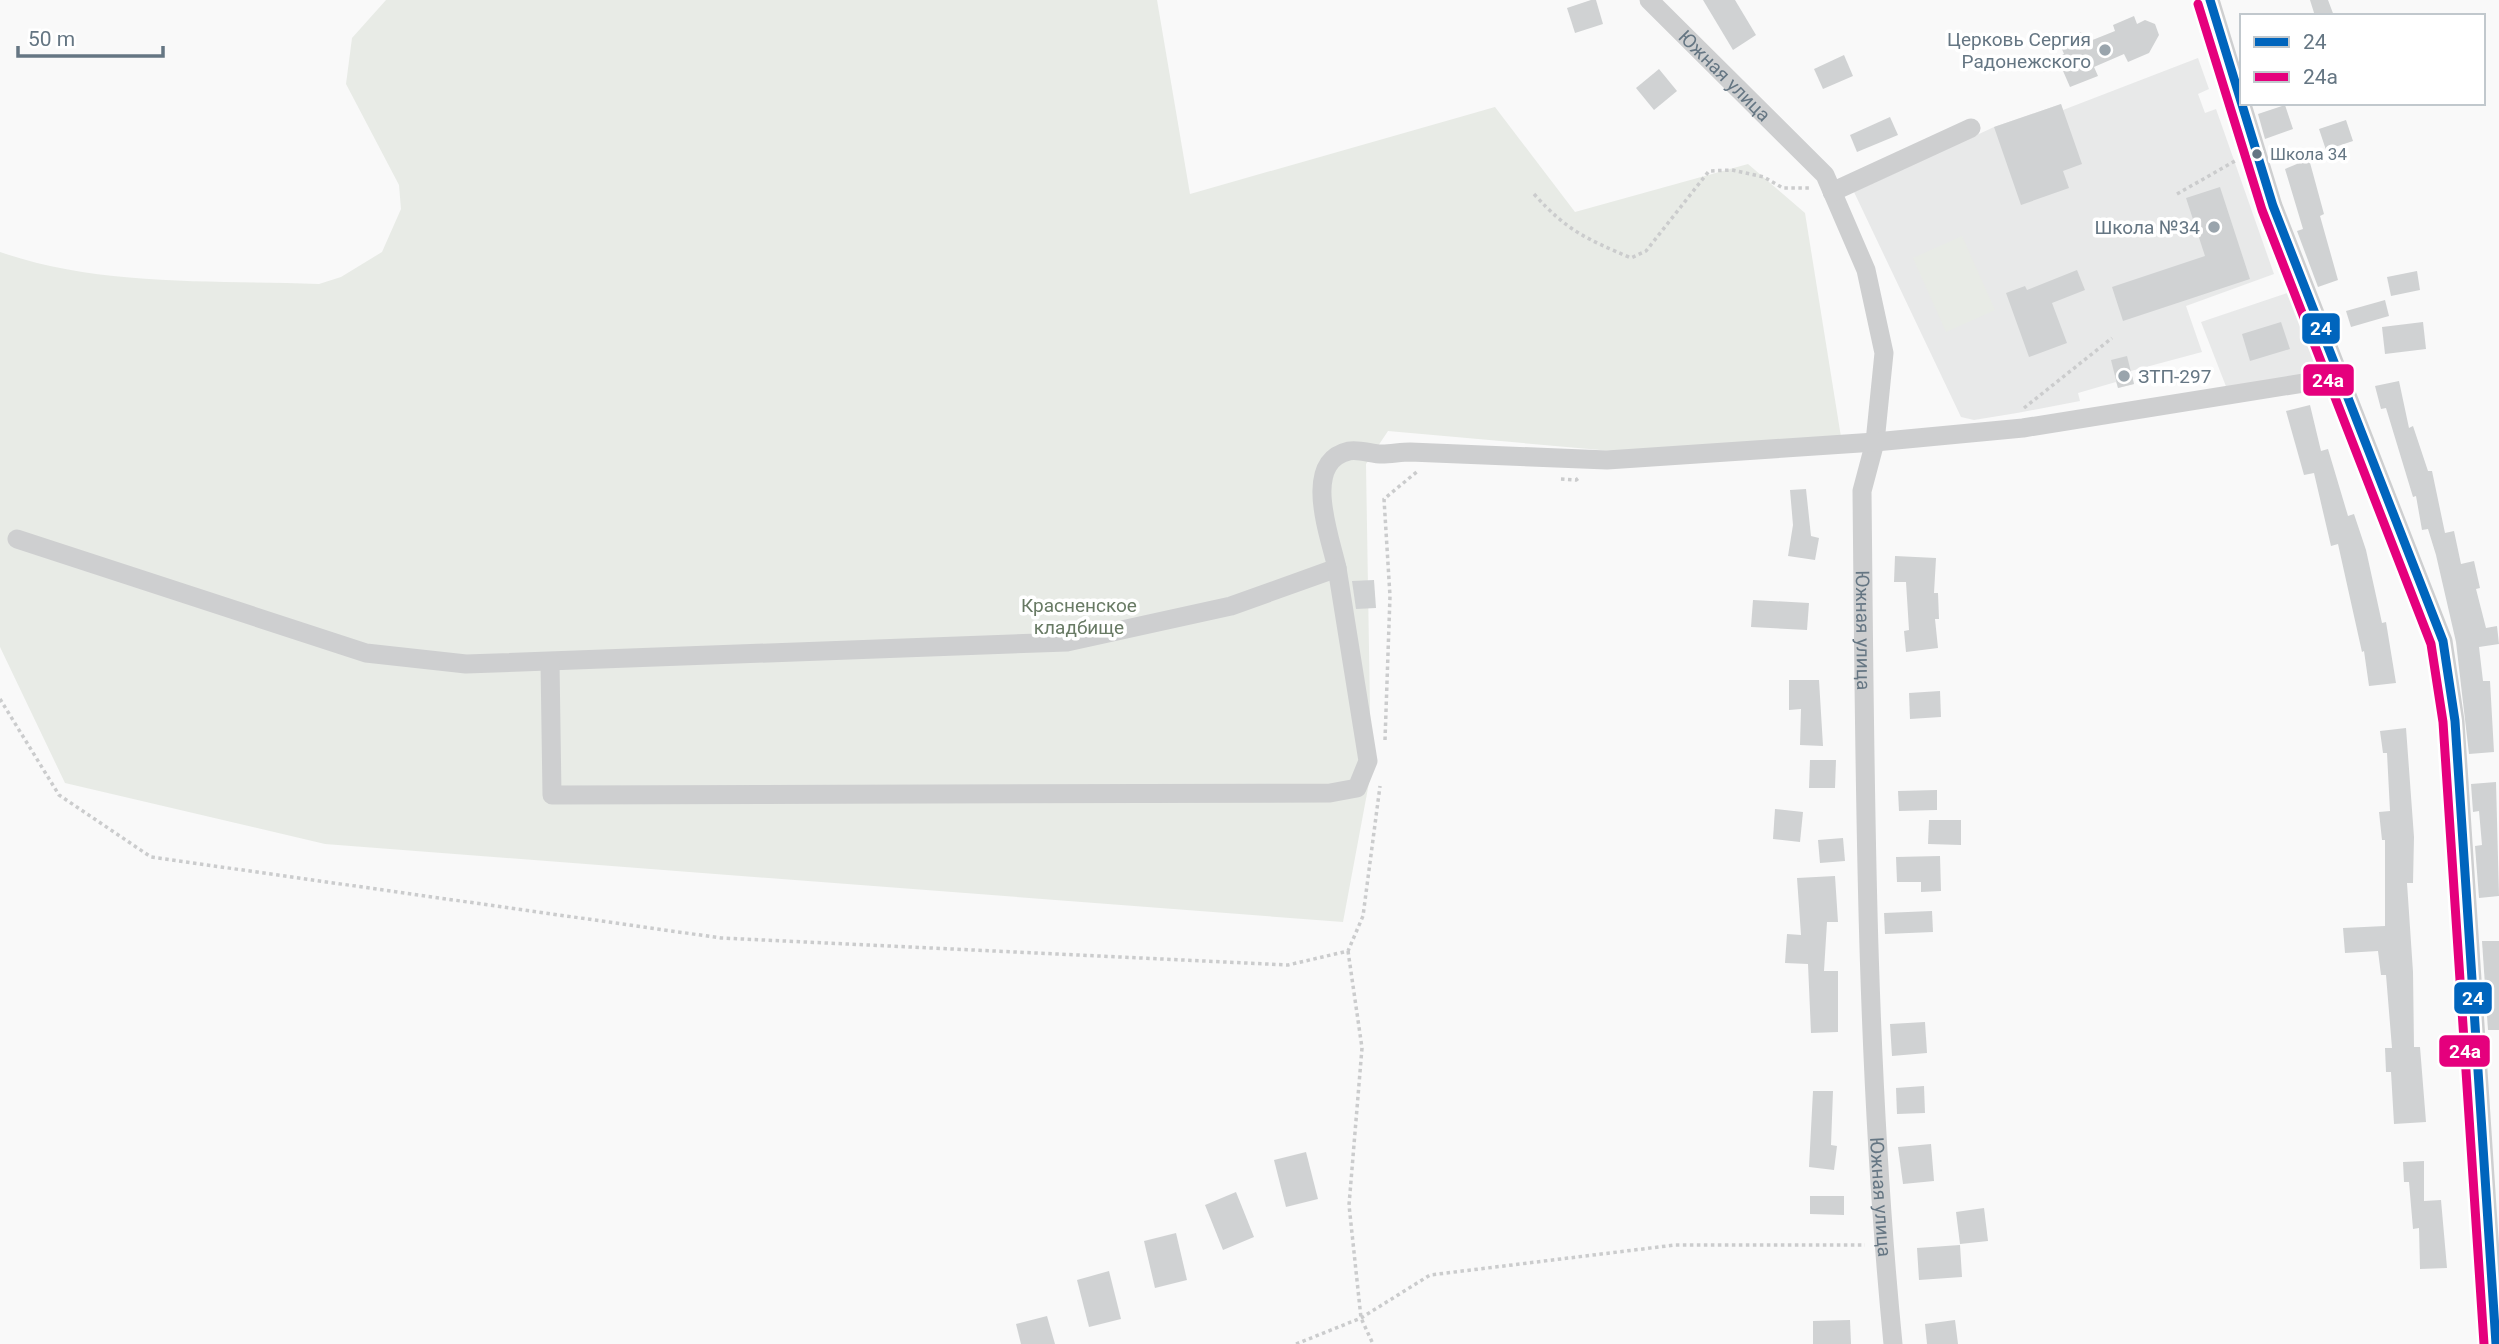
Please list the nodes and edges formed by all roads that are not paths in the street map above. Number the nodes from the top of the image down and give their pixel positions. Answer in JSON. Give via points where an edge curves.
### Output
{"nodes":[{"id":1,"x":1649,"y":0,"type":"edge"},
{"id":2,"x":2210,"y":0,"type":"edge"},
{"id":3,"x":2240,"y":98,"type":"edge"},
{"id":4,"x":2242,"y":105,"type":"edge"},
{"id":5,"x":1971,"y":128,"type":"dead end"},
{"id":6,"x":1832,"y":192,"type":"junction"},
{"id":7,"x":2341,"y":377,"type":"junction"},
{"id":8,"x":1875,"y":442,"type":"junction"},
{"id":9,"x":17,"y":539,"type":"dead end"},
{"id":10,"x":1336,"y":568,"type":"junction"},
{"id":11,"x":550,"y":662,"type":"junction"},
{"id":12,"x":1894,"y":1344,"type":"edge"},
{"id":13,"x":2496,"y":1344,"type":"edge"}],
"edges":[{"from":1,"to":6,"type":"street","name":"Южная улица","via":[[1825,176]]},
{"from":2,"to":3,"type":"street"},
{"from":4,"to":7,"type":"street","via":[[2273,206]]},
{"from":5,"to":6,"type":"street"},
{"from":6,"to":8,"type":"street","name":"Южная улица","via":[[1866,270],[1884,352]]},
{"from":7,"to":8,"type":"street","via":[[2004,430]]},
{"from":7,"to":13,"type":"street","via":[[2443,641],[2455,721]]},
{"from":8,"to":10,"type":"street","via":[[1607,460],[1350,451],[1333,460],[1320,487]]},
{"from":8,"to":12,"type":"street","name":"Южная улица","via":[[1862,491],[1867,914]]},
{"from":9,"to":11,"type":"street","via":[[366,653],[466,664]]},
{"from":10,"to":11,"type":"street","via":[[1231,606],[1067,642]]},
{"from":10,"to":11,"type":"street","via":[[1368,761],[1357,788],[1330,793],[552,795]]}]}
